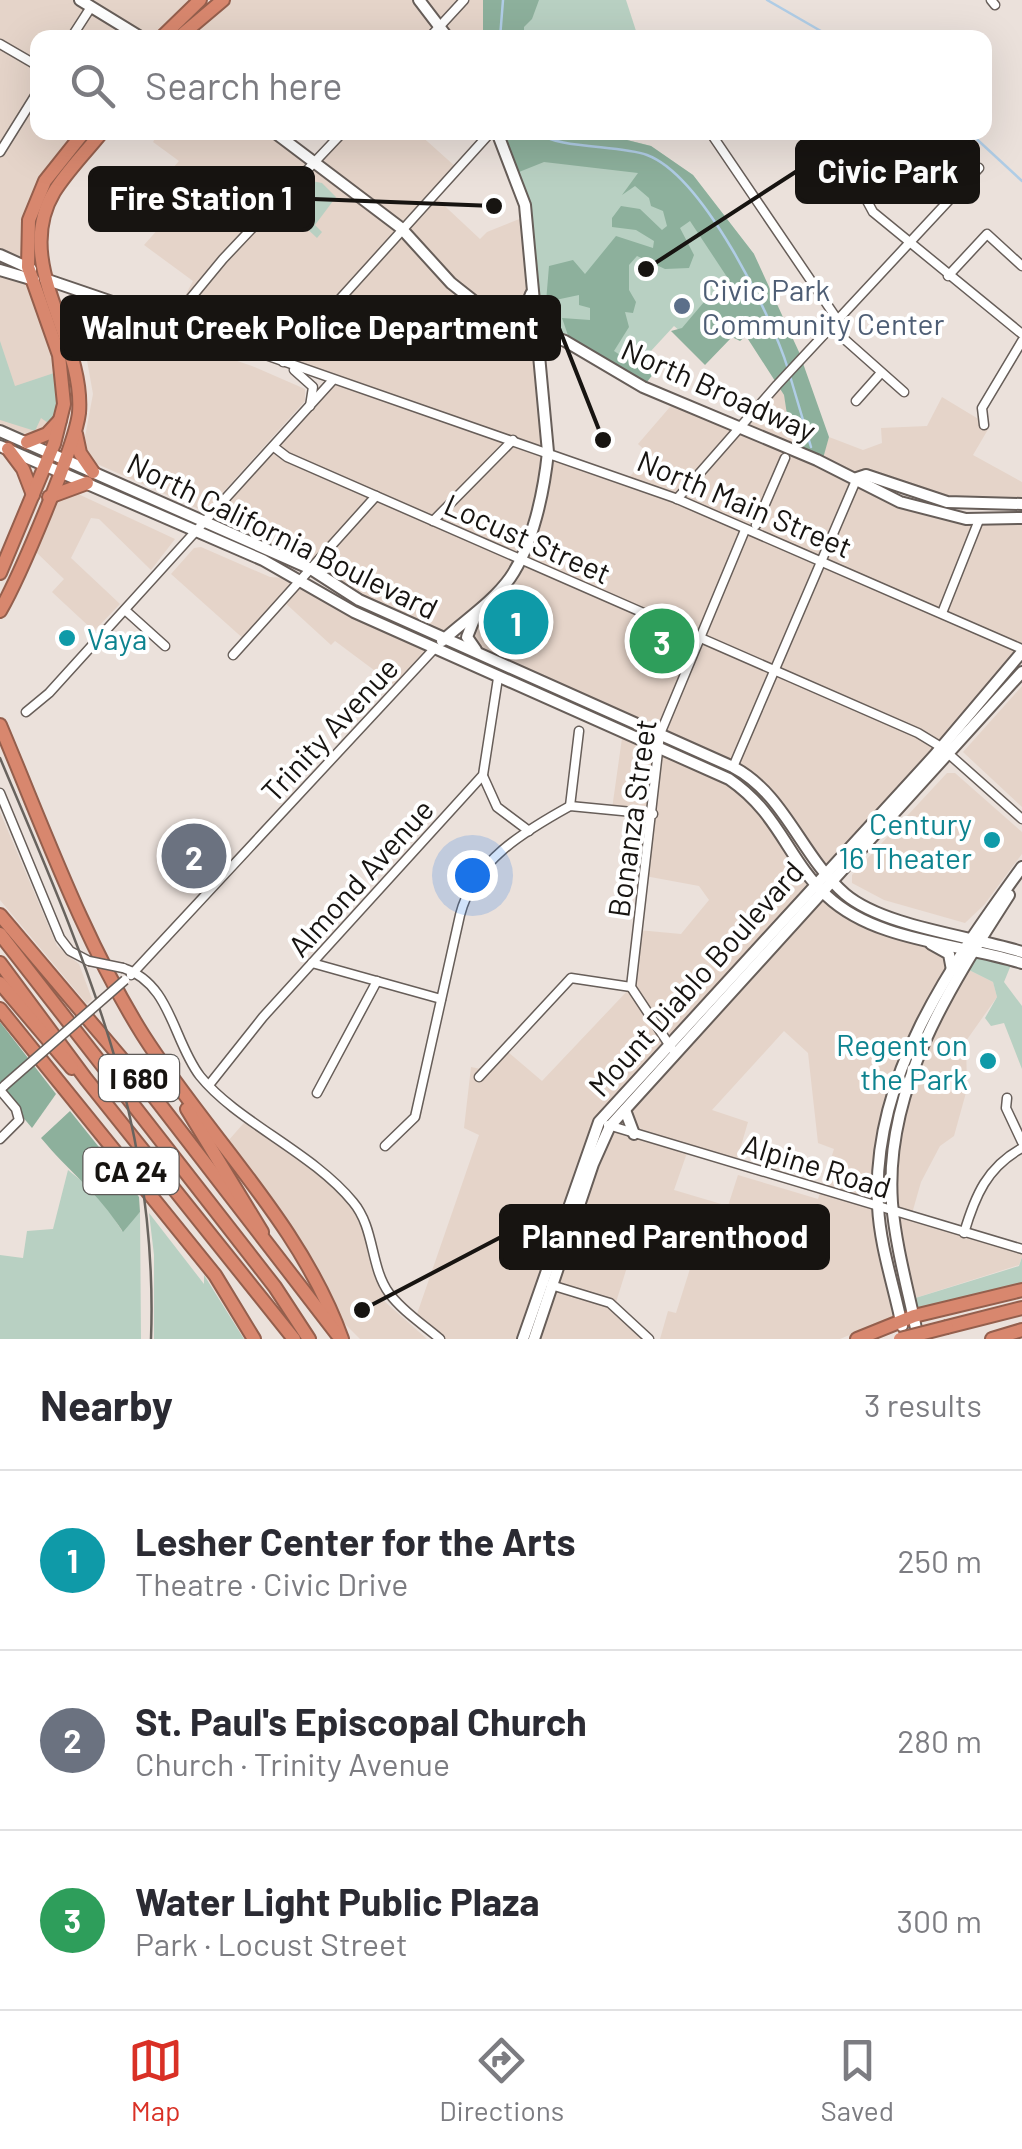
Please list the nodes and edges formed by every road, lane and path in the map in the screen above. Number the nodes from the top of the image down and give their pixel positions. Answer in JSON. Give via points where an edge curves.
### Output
{"nodes":[{"id":1,"x":200,"y":0,"type":"edge"},
{"id":2,"x":222,"y":0,"type":"edge"},
{"id":3,"x":419,"y":0,"type":"edge"},
{"id":4,"x":464,"y":0,"type":"edge"},
{"id":5,"x":86,"y":3,"type":"edge"},
{"id":6,"x":439,"y":26,"type":"junction"},
{"id":7,"x":75,"y":30,"type":"edge"},
{"id":8,"x":129,"y":30,"type":"edge"},
{"id":9,"x":169,"y":30,"type":"edge"},
{"id":10,"x":187,"y":30,"type":"edge"},
{"id":11,"x":436,"y":30,"type":"edge"},
{"id":12,"x":442,"y":30,"type":"edge"},
{"id":13,"x":0,"y":44,"type":"edge"},
{"id":14,"x":30,"y":61,"type":"edge"},
{"id":15,"x":30,"y":104,"type":"edge"},
{"id":16,"x":78,"y":140,"type":"edge"},
{"id":17,"x":96,"y":140,"type":"edge"},
{"id":18,"x":285,"y":140,"type":"edge"},
{"id":19,"x":335,"y":140,"type":"edge"},
{"id":20,"x":486,"y":140,"type":"edge"},
{"id":21,"x":497,"y":140,"type":"edge"},
{"id":22,"x":715,"y":140,"type":"edge"},
{"id":23,"x":0,"y":152,"type":"edge"},
{"id":24,"x":314,"y":162,"type":"junction"},
{"id":25,"x":979,"y":168,"type":"dead end"},
{"id":26,"x":858,"y":192,"type":"dead end"},
{"id":27,"x":401,"y":228,"type":"junction"},
{"id":28,"x":910,"y":244,"type":"junction"},
{"id":29,"x":0,"y":255,"type":"edge"},
{"id":30,"x":1022,"y":266,"type":"edge"},
{"id":31,"x":0,"y":270,"type":"edge"},
{"id":32,"x":36,"y":276,"type":"junction"},
{"id":33,"x":948,"y":276,"type":"junction"},
{"id":34,"x":534,"y":283,"type":"junction"},
{"id":35,"x":103,"y":298,"type":"junction"},
{"id":36,"x":492,"y":314,"type":"junction"},
{"id":37,"x":171,"y":322,"type":"junction"},
{"id":38,"x":836,"y":325,"type":"junction"},
{"id":39,"x":65,"y":330,"type":"junction"},
{"id":40,"x":538,"y":331,"type":"junction"},
{"id":41,"x":1022,"y":337,"type":"edge"},
{"id":42,"x":283,"y":362,"type":"junction"},
{"id":43,"x":880,"y":374,"type":"junction"},
{"id":44,"x":332,"y":382,"type":"junction"},
{"id":45,"x":904,"y":392,"type":"dead end"},
{"id":46,"x":856,"y":401,"type":"dead end"},
{"id":47,"x":308,"y":410,"type":"junction"},
{"id":48,"x":61,"y":418,"type":"junction"},
{"id":49,"x":984,"y":424,"type":"dead end"},
{"id":50,"x":739,"y":427,"type":"junction"},
{"id":51,"x":75,"y":428,"type":"junction"},
{"id":52,"x":0,"y":431,"type":"edge"},
{"id":53,"x":512,"y":440,"type":"junction"},
{"id":54,"x":27,"y":442,"type":"junction"},
{"id":55,"x":274,"y":447,"type":"junction"},
{"id":56,"x":4,"y":448,"type":"edge"},
{"id":57,"x":548,"y":452,"type":"junction"},
{"id":58,"x":785,"y":458,"type":"dead end"},
{"id":59,"x":54,"y":462,"type":"junction"},
{"id":60,"x":90,"y":478,"type":"junction"},
{"id":61,"x":858,"y":478,"type":"junction"},
{"id":62,"x":376,"y":496,"type":"junction"},
{"id":63,"x":40,"y":497,"type":"junction"},
{"id":64,"x":677,"y":499,"type":"junction"},
{"id":65,"x":1022,"y":504,"type":"edge"},
{"id":66,"x":1022,"y":518,"type":"edge"},
{"id":67,"x":979,"y":520,"type":"junction"},
{"id":68,"x":433,"y":521,"type":"junction"},
{"id":69,"x":207,"y":522,"type":"junction"},
{"id":70,"x":756,"y":525,"type":"dead end"},
{"id":71,"x":745,"y":530,"type":"junction"},
{"id":72,"x":197,"y":532,"type":"junction"},
{"id":73,"x":520,"y":558,"type":"junction"},
{"id":74,"x":820,"y":562,"type":"junction"},
{"id":75,"x":311,"y":569,"type":"junction"},
{"id":76,"x":0,"y":573,"type":"edge"},
{"id":77,"x":300,"y":579,"type":"junction"},
{"id":78,"x":479,"y":609,"type":"junction"},
{"id":79,"x":125,"y":610,"type":"junction"},
{"id":80,"x":0,"y":611,"type":"edge"},
{"id":81,"x":942,"y":613,"type":"junction"},
{"id":82,"x":698,"y":636,"type":"junction"},
{"id":83,"x":443,"y":639,"type":"junction"},
{"id":84,"x":165,"y":646,"type":"dead end"},
{"id":85,"x":434,"y":648,"type":"junction"},
{"id":86,"x":1022,"y":651,"type":"edge"},
{"id":87,"x":480,"y":654,"type":"junction"},
{"id":88,"x":234,"y":655,"type":"dead end"},
{"id":89,"x":773,"y":670,"type":"junction"},
{"id":90,"x":1022,"y":672,"type":"edge"},
{"id":91,"x":498,"y":678,"type":"junction"},
{"id":92,"x":26,"y":712,"type":"dead end"},
{"id":93,"x":0,"y":725,"type":"edge"},
{"id":94,"x":579,"y":731,"type":"dead end"},
{"id":95,"x":659,"y":740,"type":"junction"},
{"id":96,"x":945,"y":751,"type":"junction"},
{"id":97,"x":732,"y":767,"type":"junction"},
{"id":98,"x":483,"y":775,"type":"junction"},
{"id":99,"x":0,"y":793,"type":"edge"},
{"id":100,"x":570,"y":806,"type":"junction"},
{"id":101,"x":653,"y":814,"type":"junction"},
{"id":102,"x":1022,"y":819,"type":"edge"},
{"id":103,"x":529,"y":831,"type":"junction"},
{"id":104,"x":1022,"y":867,"type":"edge"},
{"id":105,"x":1022,"y":875,"type":"edge"},
{"id":106,"x":828,"y":877,"type":"junction"},
{"id":107,"x":815,"y":882,"type":"junction"},
{"id":108,"x":823,"y":892,"type":"junction"},
{"id":109,"x":0,"y":915,"type":"edge"},
{"id":110,"x":0,"y":934,"type":"edge"},
{"id":111,"x":901,"y":935,"type":"junction"},
{"id":112,"x":973,"y":943,"type":"junction"},
{"id":113,"x":95,"y":944,"type":"junction"},
{"id":114,"x":1022,"y":952,"type":"edge"},
{"id":115,"x":0,"y":963,"type":"edge"},
{"id":116,"x":312,"y":963,"type":"junction"},
{"id":117,"x":1022,"y":963,"type":"edge"},
{"id":118,"x":952,"y":970,"type":"junction"},
{"id":119,"x":134,"y":972,"type":"junction"},
{"id":120,"x":377,"y":981,"type":"junction"},
{"id":121,"x":0,"y":983,"type":"edge"},
{"id":122,"x":631,"y":987,"type":"junction"},
{"id":123,"x":440,"y":998,"type":"junction"},
{"id":124,"x":0,"y":1009,"type":"edge"},
{"id":125,"x":672,"y":1048,"type":"junction"},
{"id":126,"x":479,"y":1077,"type":"dead end"},
{"id":127,"x":86,"y":1079,"type":"junction"},
{"id":128,"x":209,"y":1085,"type":"junction"},
{"id":129,"x":316,"y":1093,"type":"dead end"},
{"id":130,"x":1007,"y":1098,"type":"dead end"},
{"id":131,"x":625,"y":1110,"type":"junction"},
{"id":132,"x":605,"y":1124,"type":"junction"},
{"id":133,"x":634,"y":1134,"type":"junction"},
{"id":134,"x":0,"y":1139,"type":"edge"},
{"id":135,"x":1022,"y":1145,"type":"edge"},
{"id":136,"x":385,"y":1146,"type":"dead end"},
{"id":137,"x":878,"y":1207,"type":"junction"},
{"id":138,"x":893,"y":1212,"type":"junction"},
{"id":139,"x":964,"y":1232,"type":"junction"},
{"id":140,"x":269,"y":1248,"type":"junction"},
{"id":141,"x":1022,"y":1249,"type":"edge"},
{"id":142,"x":547,"y":1284,"type":"junction"},
{"id":143,"x":1022,"y":1290,"type":"edge"},
{"id":144,"x":1022,"y":1308,"type":"edge"},
{"id":145,"x":907,"y":1319,"type":"junction"},
{"id":146,"x":1022,"y":1330,"type":"edge"},
{"id":147,"x":254,"y":1339,"type":"edge"},
{"id":148,"x":294,"y":1339,"type":"edge"},
{"id":149,"x":308,"y":1339,"type":"edge"},
{"id":150,"x":342,"y":1339,"type":"edge"},
{"id":151,"x":440,"y":1339,"type":"edge"},
{"id":152,"x":523,"y":1339,"type":"edge"},
{"id":153,"x":534,"y":1339,"type":"edge"},
{"id":154,"x":649,"y":1339,"type":"edge"},
{"id":155,"x":857,"y":1339,"type":"edge"},
{"id":156,"x":902,"y":1339,"type":"edge"},
{"id":157,"x":918,"y":1339,"type":"edge"},
{"id":158,"x":992,"y":1339,"type":"edge"}],
"edges":[{"from":1,"to":9,"type":"highway"},
{"from":2,"to":10,"type":"highway"},
{"from":3,"to":6,"type":"main road"},
{"from":4,"to":6,"type":"street"},
{"from":5,"to":7,"type":"street"},
{"from":5,"to":8,"type":"main road"},
{"from":6,"to":11,"type":"street"},
{"from":6,"to":12,"type":"main road"},
{"from":13,"to":14,"type":"street"},
{"from":15,"to":23,"type":"street"},
{"from":16,"to":32,"type":"highway","via":[[33,204],[27,236]]},
{"from":17,"to":32,"type":"highway","via":[[48,207]]},
{"from":18,"to":24,"type":"main road","name":"North Broadway"},
{"from":19,"to":24,"type":"street"},
{"from":20,"to":27,"type":"street"},
{"from":21,"to":34,"type":"main road","via":[[525,205]]},
{"from":22,"to":38,"type":"street"},
{"from":24,"to":27,"type":"main road","name":"North Broadway"},
{"from":24,"to":37,"type":"street"},
{"from":25,"to":28,"type":"street"},
{"from":26,"to":28,"type":"street"},
{"from":27,"to":36,"type":"main road","name":"North Broadway","via":[[464,296]]},
{"from":27,"to":42,"type":"street"},
{"from":28,"to":33,"type":"street"},
{"from":28,"to":38,"type":"street"},
{"from":29,"to":32,"type":"main road","name":"North Main Street"},
{"from":30,"to":33,"type":"street","via":[[987,234]]},
{"from":31,"to":32,"type":"main road","name":"North Main Street"},
{"from":32,"to":35,"type":"main road","name":"North Main Street"},
{"from":32,"to":39,"type":"highway"},
{"from":32,"to":48,"type":"highway","via":[[64,384]]},
{"from":33,"to":41,"type":"street"},
{"from":34,"to":36,"type":"main road","via":[[524,312]]},
{"from":34,"to":40,"type":"main road"},
{"from":35,"to":37,"type":"main road","name":"North Main Street"},
{"from":35,"to":39,"type":"main road","via":[[72,310]]},
{"from":36,"to":40,"type":"main road","name":"North Broadway"},
{"from":37,"to":42,"type":"street","name":"North Main Street"},
{"from":38,"to":43,"type":"street"},
{"from":38,"to":50,"type":"street"},
{"from":39,"to":51,"type":"highway","via":[[77,367]]},
{"from":40,"to":50,"type":"main road","name":"North Broadway","via":[[643,387]]},
{"from":40,"to":57,"type":"main road"},
{"from":41,"to":49,"type":"street","via":[[982,408]]},
{"from":42,"to":44,"type":"street","name":"North Main Street"},
{"from":42,"to":47,"type":"street","via":[[313,387]]},
{"from":43,"to":45,"type":"street"},
{"from":43,"to":46,"type":"street"},
{"from":44,"to":47,"type":"street"},
{"from":44,"to":53,"type":"street","name":"North Main Street"},
{"from":47,"to":55,"type":"street"},
{"from":48,"to":54,"type":"highway","via":[[48,434]]},
{"from":48,"to":59,"type":"highway"},
{"from":50,"to":61,"type":"main road","name":"North Broadway"},
{"from":50,"to":64,"type":"street"},
{"from":51,"to":59,"type":"highway"},
{"from":51,"to":60,"type":"highway"},
{"from":52,"to":54,"type":"main road","name":"North California Boulevard"},
{"from":53,"to":57,"type":"street","name":"North Main Street"},
{"from":53,"to":68,"type":"street"},
{"from":54,"to":59,"type":"main road","name":"North California Boulevard"},
{"from":55,"to":62,"type":"street","name":"Locust Street"},
{"from":55,"to":69,"type":"street"},
{"from":56,"to":59,"type":"main road","name":"North California Boulevard"},
{"from":56,"to":63,"type":"highway"},
{"from":57,"to":64,"type":"street","name":"North Main Street"},
{"from":57,"to":73,"type":"main road"},
{"from":58,"to":70,"type":"street"},
{"from":59,"to":60,"type":"main road","name":"North California Boulevard"},
{"from":59,"to":63,"type":"highway"},
{"from":60,"to":63,"type":"highway"},
{"from":60,"to":69,"type":"main road","name":"North California Boulevard"},
{"from":60,"to":72,"type":"main road","name":"North California Boulevard"},
{"from":61,"to":65,"type":"main road","name":"North Broadway","via":[[947,502]]},
{"from":61,"to":67,"type":"main road","name":"North Broadway","via":[[900,502]]},
{"from":61,"to":74,"type":"street"},
{"from":62,"to":68,"type":"street","name":"Locust Street"},
{"from":62,"to":75,"type":"street"},
{"from":63,"to":76,"type":"highway"},
{"from":63,"to":80,"type":"highway"},
{"from":64,"to":71,"type":"street","name":"North Main Street"},
{"from":66,"to":67,"type":"main road","name":"North Broadway"},
{"from":67,"to":81,"type":"street"},
{"from":68,"to":73,"type":"street","name":"Locust Street"},
{"from":69,"to":72,"type":"street"},
{"from":69,"to":75,"type":"main road","name":"North California Boulevard"},
{"from":71,"to":74,"type":"street","name":"North Main Street"},
{"from":71,"to":82,"type":"street","name":"Bonanza Street"},
{"from":72,"to":77,"type":"main road","name":"North California Boulevard"},
{"from":72,"to":79,"type":"street"},
{"from":73,"to":78,"type":"main road"},
{"from":73,"to":82,"type":"street","name":"Locust Street"},
{"from":74,"to":81,"type":"street","name":"North Main Street"},
{"from":74,"to":89,"type":"street"},
{"from":75,"to":77,"type":"street"},
{"from":75,"to":83,"type":"main road","name":"North California Boulevard","via":[[358,600]]},
{"from":77,"to":85,"type":"main road","name":"North California Boulevard"},
{"from":77,"to":88,"type":"street"},
{"from":78,"to":83,"type":"main road"},
{"from":78,"to":87,"type":"main road","via":[[467,637]]},
{"from":79,"to":84,"type":"street"},
{"from":79,"to":92,"type":"street"},
{"from":81,"to":86,"type":"street","name":"North Main Street"},
{"from":82,"to":89,"type":"street","name":"Locust Street"},
{"from":82,"to":95,"type":"street","name":"Bonanza Street"},
{"from":83,"to":85,"type":"main road"},
{"from":83,"to":87,"type":"main road","name":"North California Boulevard"},
{"from":85,"to":91,"type":"main road","name":"North California Boulevard"},
{"from":85,"to":119,"type":"street","name":"Trinity Avenue"},
{"from":86,"to":96,"type":"main road","name":"Mount Diablo Boulevard"},
{"from":87,"to":95,"type":"main road","name":"North California Boulevard"},
{"from":89,"to":96,"type":"street","name":"Locust Street"},
{"from":89,"to":97,"type":"street"},
{"from":90,"to":96,"type":"main road","name":"Mount Diablo Boulevard"},
{"from":91,"to":95,"type":"main road","name":"North California Boulevard"},
{"from":91,"to":98,"type":"street"},
{"from":93,"to":113,"type":"highway"},
{"from":94,"to":100,"type":"street"},
{"from":95,"to":97,"type":"main road","name":"North California Boulevard"},
{"from":95,"to":101,"type":"street","name":"Bonanza Street"},
{"from":95,"to":107,"type":"main road","name":"North California Boulevard","via":[[749,792]]},
{"from":96,"to":102,"type":"street","name":"Locust Street"},
{"from":96,"to":106,"type":"main road","name":"Mount Diablo Boulevard"},
{"from":97,"to":106,"type":"main road","name":"North California Boulevard","via":[[771,796]]},
{"from":98,"to":103,"type":"street","via":[[497,807]]},
{"from":98,"to":116,"type":"street","name":"Almond Avenue"},
{"from":99,"to":119,"type":"street","bridge":true,"via":[[60,938],[90,961]]},
{"from":100,"to":101,"type":"street"},
{"from":100,"to":103,"type":"street"},
{"from":101,"to":122,"type":"street","name":"Bonanza Street"},
{"from":103,"to":123,"type":"street","via":[[484,866],[467,890]]},
{"from":104,"to":112,"type":"main road"},
{"from":105,"to":112,"type":"main road"},
{"from":106,"to":107,"type":"main road","name":"Mount Diablo Boulevard"},
{"from":106,"to":108,"type":"main road","name":"Mount Diablo Boulevard"},
{"from":106,"to":112,"type":"main road","name":"North California Boulevard","via":[[854,902],[880,914]]},
{"from":107,"to":108,"type":"main road","name":"North California Boulevard"},
{"from":107,"to":125,"type":"main road","name":"Mount Diablo Boulevard"},
{"from":108,"to":111,"type":"main road","name":"North California Boulevard","via":[[864,922]]},
{"from":108,"to":125,"type":"main road","name":"Mount Diablo Boulevard"},
{"from":109,"to":140,"type":"highway","number":"I 680","via":[[155,1098]]},
{"from":110,"to":149,"type":"highway","via":[[284,1298]]},
{"from":111,"to":112,"type":"main road"},
{"from":111,"to":118,"type":"main road","via":[[942,948]]},
{"from":112,"to":114,"type":"main road"},
{"from":112,"to":117,"type":"main road"},
{"from":112,"to":118,"type":"main road"},
{"from":112,"to":138,"type":"main road","via":[[904,1092]]},
{"from":113,"to":140,"type":"highway","via":[[134,1034],[222,1161]]},
{"from":113,"to":150,"type":"highway","via":[[155,1053],[299,1253]]},
{"from":115,"to":127,"type":"highway","number":"I 680"},
{"from":116,"to":120,"type":"street"},
{"from":116,"to":128,"type":"street","name":"Almond Avenue"},
{"from":118,"to":137,"type":"main road","via":[[888,1103]]},
{"from":119,"to":128,"type":"street","via":[[164,1002]]},
{"from":119,"to":134,"type":"street","name":"Trinity Avenue","bridge":true,"via":[[0,1090],[19,1120]]},
{"from":120,"to":123,"type":"street"},
{"from":120,"to":129,"type":"street"},
{"from":121,"to":127,"type":"highway","via":[[63,1062]]},
{"from":122,"to":125,"type":"street"},
{"from":122,"to":126,"type":"street","via":[[571,978]]},
{"from":123,"to":136,"type":"street","via":[[414,1118]]},
{"from":124,"to":147,"type":"highway","number":"CA 24","via":[[206,1263]]},
{"from":125,"to":131,"type":"main road","name":"Mount Diablo Boulevard"},
{"from":125,"to":132,"type":"main road","name":"Mount Diablo Boulevard"},
{"from":127,"to":148,"type":"highway","number":"I 680"},
{"from":128,"to":151,"type":"street","via":[[353,1201],[365,1218],[388,1292]]},
{"from":130,"to":135,"type":"street"},
{"from":131,"to":132,"type":"main road","name":"Mount Diablo Boulevard"},
{"from":131,"to":133,"type":"main road"},
{"from":132,"to":133,"type":"street","name":"Alpine Road"},
{"from":132,"to":142,"type":"main road","name":"Mount Diablo Boulevard"},
{"from":133,"to":137,"type":"street","name":"Alpine Road"},
{"from":135,"to":139,"type":"street","via":[[979,1189]]},
{"from":137,"to":138,"type":"street","name":"Alpine Road"},
{"from":137,"to":145,"type":"main road"},
{"from":138,"to":139,"type":"street","name":"Alpine Road"},
{"from":138,"to":145,"type":"main road"},
{"from":139,"to":141,"type":"street","name":"Alpine Road"},
{"from":140,"to":150,"type":"highway","number":"I 680"},
{"from":142,"to":152,"type":"main road","name":"Mount Diablo Boulevard"},
{"from":142,"to":153,"type":"main road","name":"Mount Diablo Boulevard"},
{"from":142,"to":154,"type":"street","via":[[610,1303]]},
{"from":143,"to":145,"type":"highway"},
{"from":144,"to":156,"type":"highway","bridge":true},
{"from":145,"to":155,"type":"highway"},
{"from":145,"to":156,"type":"main road"},
{"from":145,"to":157,"type":"main road"},
{"from":146,"to":158,"type":"highway"}]}
